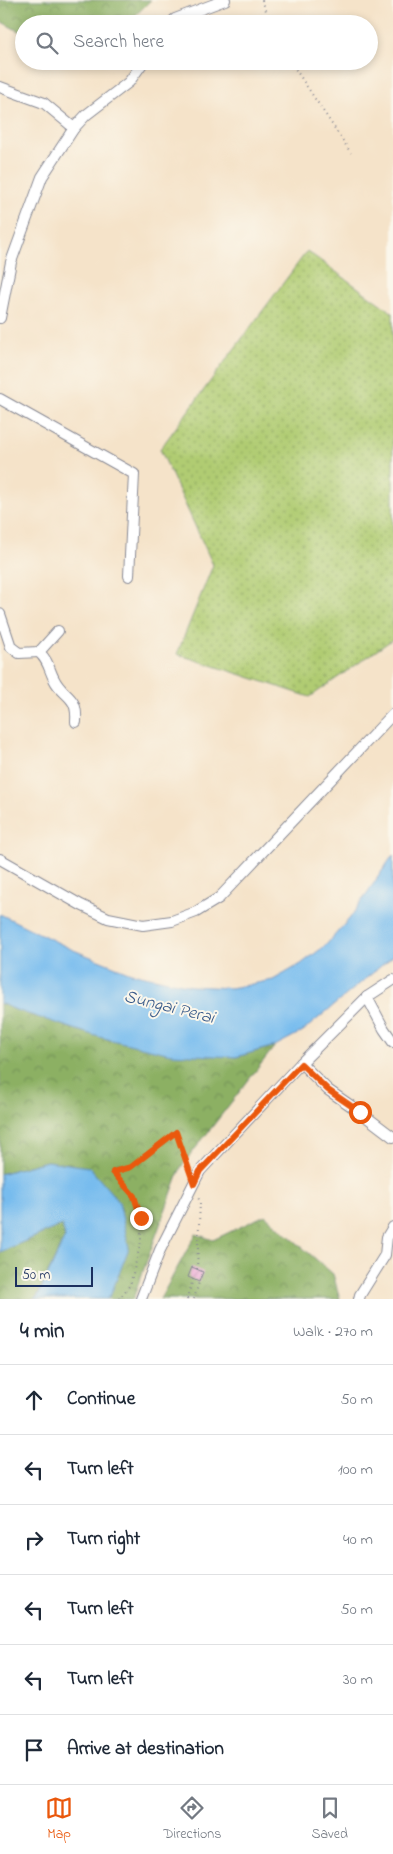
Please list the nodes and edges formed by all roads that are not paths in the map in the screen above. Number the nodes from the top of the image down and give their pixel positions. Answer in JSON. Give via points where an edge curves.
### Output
{"nodes":[{"id":1,"x":225,"y":0,"type":"edge"},
{"id":2,"x":186,"y":15,"type":"edge"},
{"id":3,"x":138,"y":70,"type":"edge"},
{"id":4,"x":0,"y":87,"type":"edge"},
{"id":5,"x":74,"y":128,"type":"junction"},
{"id":6,"x":0,"y":318,"type":"edge"},
{"id":7,"x":0,"y":399,"type":"edge"},
{"id":8,"x":129,"y":576,"type":"dead end"},
{"id":9,"x":0,"y":614,"type":"edge"},
{"id":10,"x":58,"y":631,"type":"dead end"},
{"id":11,"x":39,"y":652,"type":"junction"},
{"id":12,"x":393,"y":714,"type":"edge"},
{"id":13,"x":76,"y":722,"type":"dead end"},
{"id":14,"x":0,"y":859,"type":"edge"},
{"id":15,"x":393,"y":980,"type":"edge"},
{"id":16,"x":367,"y":998,"type":"junction"},
{"id":17,"x":393,"y":1042,"type":"edge"},
{"id":18,"x":301,"y":1064,"type":"junction"},
{"id":19,"x":393,"y":1137,"type":"edge"},
{"id":20,"x":393,"y":1228,"type":"edge"},
{"id":21,"x":142,"y":1299,"type":"edge"},
{"id":22,"x":359,"y":1299,"type":"edge"}],
"edges":[{"from":1,"to":2,"type":"street"},
{"from":3,"to":5,"type":"street","via":[[129,82]]},
{"from":4,"to":5,"type":"street","via":[[44,103]]},
{"from":5,"to":6,"type":"street","via":[[42,178],[11,262]]},
{"from":7,"to":8,"type":"street","via":[[134,474]]},
{"from":9,"to":11,"type":"street","via":[[11,647],[19,653]]},
{"from":10,"to":11,"type":"street"},
{"from":11,"to":13,"type":"street","via":[[77,708]]},
{"from":12,"to":14,"type":"street","via":[[219,898],[172,921],[143,925],[108,918]]},
{"from":15,"to":16,"type":"street"},
{"from":16,"to":17,"type":"street"},
{"from":16,"to":18,"type":"street"},
{"from":18,"to":19,"type":"street","via":[[328,1090]]},
{"from":18,"to":21,"type":"street","via":[[200,1171],[160,1250]]},
{"from":20,"to":22,"type":"street","via":[[387,1237],[385,1255]]}]}
